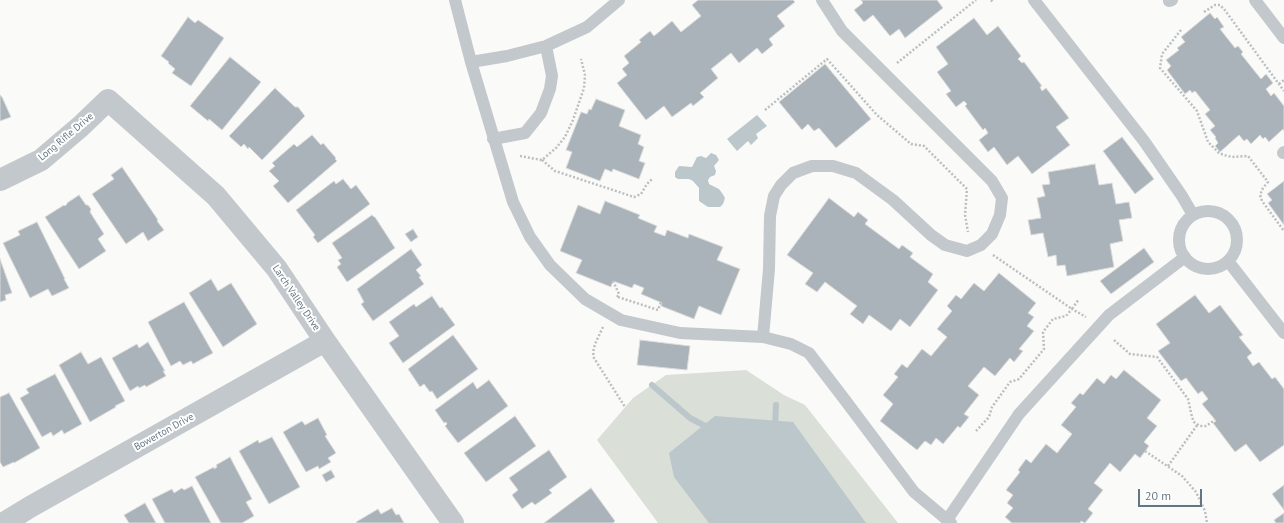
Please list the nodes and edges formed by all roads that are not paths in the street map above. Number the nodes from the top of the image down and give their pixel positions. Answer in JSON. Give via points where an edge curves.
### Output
{"nodes":[{"id":1,"x":455,"y":0,"type":"edge"},
{"id":2,"x":619,"y":0,"type":"edge"},
{"id":3,"x":822,"y":0,"type":"edge"},
{"id":4,"x":1034,"y":0,"type":"edge"},
{"id":5,"x":1255,"y":0,"type":"edge"},
{"id":6,"x":1284,"y":38,"type":"edge"},
{"id":7,"x":546,"y":46,"type":"junction"},
{"id":8,"x":471,"y":62,"type":"junction"},
{"id":9,"x":108,"y":100,"type":"joint"},
{"id":10,"x":494,"y":139,"type":"junction"},
{"id":11,"x":0,"y":180,"type":"edge"},
{"id":12,"x":1193,"y":215,"type":"junction"},
{"id":13,"x":1185,"y":257,"type":"junction"},
{"id":14,"x":1228,"y":261,"type":"junction"},
{"id":15,"x":1284,"y":333,"type":"edge"},
{"id":16,"x":763,"y":337,"type":"junction"},
{"id":17,"x":325,"y":342,"type":"junction"},
{"id":18,"x":949,"y":522,"type":"edge"},
{"id":19,"x":4,"y":523,"type":"edge"},
{"id":20,"x":453,"y":523,"type":"edge"}],
"edges":[{"from":1,"to":8,"type":"lane"},
{"from":2,"to":7,"type":"lane","via":[[587,27]]},
{"from":3,"to":16,"type":"lane","via":[[842,31],[992,181],[1002,198],[1000,215],[992,234],[980,245],[967,251],[945,245],[893,200],[856,173],[833,166],[812,166],[793,173],[774,196],[770,216],[769,269]]},
{"from":4,"to":12,"type":"lane","via":[[1144,141]]},
{"from":5,"to":6,"type":"lane"},
{"from":7,"to":8,"type":"lane"},
{"from":7,"to":10,"type":"lane","via":[[552,76],[541,113],[525,133]]},
{"from":8,"to":10,"type":"lane"},
{"from":9,"to":11,"type":"street","name":"Long Rifle Drive","via":[[41,160]]},
{"from":9,"to":17,"type":"street","name":"Larch Valley Drive","via":[[216,196],[277,269]]},
{"from":10,"to":16,"type":"lane","via":[[513,202],[530,237],[550,265],[585,299],[621,320],[680,333]]},
{"from":12,"to":13,"type":"lane","via":[[1186,221],[1179,239],[1180,249]]},
{"from":12,"to":14,"type":"lane","via":[[1202,211],[1220,213],[1234,226],[1237,245]]},
{"from":13,"to":14,"type":"lane","via":[[1192,264],[1211,269]]},
{"from":13,"to":18,"type":"lane","via":[[1109,315],[1024,408]]},
{"from":14,"to":15,"type":"lane"},
{"from":16,"to":18,"type":"lane","via":[[791,344],[809,353],[914,492]]},
{"from":17,"to":19,"type":"street","name":"Bowerton Drive","via":[[30,506]]},
{"from":17,"to":20,"type":"street","name":"Larch Valley Drive"}]}
